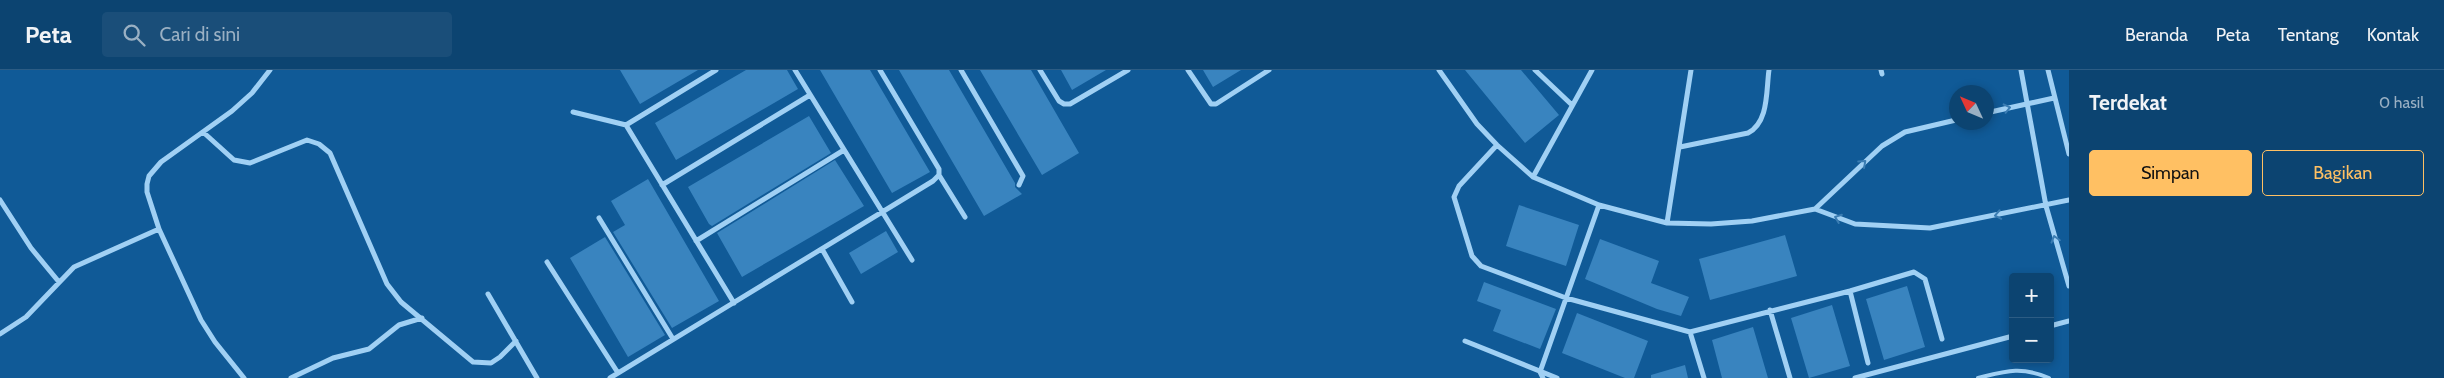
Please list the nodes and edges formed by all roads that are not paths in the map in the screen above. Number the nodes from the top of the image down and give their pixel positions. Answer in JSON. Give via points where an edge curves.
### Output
{"nodes":[{"id":1,"x":270,"y":70,"type":"edge"},
{"id":2,"x":716,"y":70,"type":"edge"},
{"id":3,"x":795,"y":70,"type":"edge"},
{"id":4,"x":880,"y":70,"type":"edge"},
{"id":5,"x":961,"y":70,"type":"edge"},
{"id":6,"x":1040,"y":70,"type":"edge"},
{"id":7,"x":1128,"y":70,"type":"edge"},
{"id":8,"x":1188,"y":70,"type":"edge"},
{"id":9,"x":1269,"y":70,"type":"edge"},
{"id":10,"x":1439,"y":70,"type":"edge"},
{"id":11,"x":1535,"y":70,"type":"edge"},
{"id":12,"x":1592,"y":70,"type":"edge"},
{"id":13,"x":1691,"y":70,"type":"edge"},
{"id":14,"x":1769,"y":70,"type":"edge"},
{"id":15,"x":2021,"y":70,"type":"edge"},
{"id":16,"x":2048,"y":70,"type":"edge"},
{"id":17,"x":810,"y":95,"type":"junction"},
{"id":18,"x":2054,"y":98,"type":"junction"},
{"id":19,"x":2027,"y":104,"type":"junction"},
{"id":20,"x":1572,"y":105,"type":"junction"},
{"id":21,"x":1994,"y":111,"type":"edge"},
{"id":22,"x":574,"y":112,"type":"dead end"},
{"id":23,"x":1949,"y":122,"type":"edge"},
{"id":24,"x":626,"y":125,"type":"junction"},
{"id":25,"x":202,"y":132,"type":"junction"},
{"id":26,"x":1497,"y":145,"type":"junction"},
{"id":27,"x":1680,"y":147,"type":"junction"},
{"id":28,"x":844,"y":150,"type":"junction"},
{"id":29,"x":2069,"y":154,"type":"edge"},
{"id":30,"x":939,"y":175,"type":"junction"},
{"id":31,"x":1533,"y":177,"type":"junction"},
{"id":32,"x":662,"y":185,"type":"junction"},
{"id":33,"x":1019,"y":185,"type":"dead end"},
{"id":34,"x":0,"y":200,"type":"edge"},
{"id":35,"x":2069,"y":200,"type":"edge"},
{"id":36,"x":1599,"y":205,"type":"junction"},
{"id":37,"x":2046,"y":206,"type":"junction"},
{"id":38,"x":1815,"y":209,"type":"junction"},
{"id":39,"x":882,"y":212,"type":"junction"},
{"id":40,"x":965,"y":217,"type":"dead end"},
{"id":41,"x":599,"y":218,"type":"dead end"},
{"id":42,"x":1668,"y":223,"type":"junction"},
{"id":43,"x":159,"y":229,"type":"junction"},
{"id":44,"x":696,"y":240,"type":"junction"},
{"id":45,"x":822,"y":248,"type":"junction"},
{"id":46,"x":912,"y":260,"type":"dead end"},
{"id":47,"x":547,"y":262,"type":"dead end"},
{"id":48,"x":59,"y":282,"type":"junction"},
{"id":49,"x":2069,"y":286,"type":"edge"},
{"id":50,"x":1850,"y":291,"type":"junction"},
{"id":51,"x":488,"y":294,"type":"dead end"},
{"id":52,"x":1566,"y":298,"type":"junction"},
{"id":53,"x":734,"y":302,"type":"junction"},
{"id":54,"x":852,"y":302,"type":"dead end"},
{"id":55,"x":1770,"y":310,"type":"junction"},
{"id":56,"x":422,"y":318,"type":"junction"},
{"id":57,"x":2069,"y":321,"type":"edge"},
{"id":58,"x":2054,"y":325,"type":"edge"},
{"id":59,"x":1690,"y":332,"type":"junction"},
{"id":60,"x":0,"y":334,"type":"edge"},
{"id":61,"x":2009,"y":337,"type":"edge"},
{"id":62,"x":1942,"y":339,"type":"dead end"},
{"id":63,"x":673,"y":340,"type":"junction"},
{"id":64,"x":516,"y":341,"type":"junction"},
{"id":65,"x":1465,"y":341,"type":"dead end"},
{"id":66,"x":1868,"y":363,"type":"dead end"},
{"id":67,"x":1540,"y":372,"type":"junction"},
{"id":68,"x":618,"y":373,"type":"junction"},
{"id":69,"x":244,"y":378,"type":"edge"},
{"id":70,"x":291,"y":378,"type":"edge"},
{"id":71,"x":537,"y":378,"type":"edge"},
{"id":72,"x":610,"y":378,"type":"edge"},
{"id":73,"x":1543,"y":378,"type":"edge"},
{"id":74,"x":1557,"y":378,"type":"edge"},
{"id":75,"x":1704,"y":378,"type":"edge"},
{"id":76,"x":1790,"y":378,"type":"edge"},
{"id":77,"x":1855,"y":378,"type":"edge"},
{"id":78,"x":1978,"y":378,"type":"edge"},
{"id":79,"x":2048,"y":378,"type":"edge"}],
"edges":[{"from":1,"to":25,"type":"street","via":[[243,102]]},
{"from":2,"to":24,"type":"street"},
{"from":3,"to":17,"type":"street"},
{"from":4,"to":30,"type":"street","via":[[939,169]]},
{"from":5,"to":33,"type":"street","via":[[1023,176]]},
{"from":6,"to":7,"type":"street","via":[[1064,104],[1070,104]]},
{"from":8,"to":9,"type":"street","via":[[1208,102],[1216,104]]},
{"from":10,"to":26,"type":"street","via":[[1461,104]]},
{"from":11,"to":20,"type":"street"},
{"from":12,"to":20,"type":"street"},
{"from":13,"to":27,"type":"street"},
{"from":14,"to":27,"type":"street","via":[[1763,114],[1754,130]]},
{"from":15,"to":19,"type":"street"},
{"from":16,"to":18,"type":"street"},
{"from":17,"to":28,"type":"street"},
{"from":17,"to":32,"type":"street"},
{"from":18,"to":19,"type":"street"},
{"from":18,"to":29,"type":"street"},
{"from":21,"to":19,"type":"street","one_way":true},
{"from":19,"to":37,"type":"street"},
{"from":20,"to":31,"type":"street"},
{"from":22,"to":24,"type":"street"},
{"from":38,"to":23,"type":"street","one_way":true,"via":[[1882,146],[1906,132]]},
{"from":24,"to":32,"type":"street"},
{"from":25,"to":43,"type":"street","via":[[161,162],[149,176],[147,192]]},
{"from":25,"to":56,"type":"street","via":[[234,160],[250,163],[307,140],[330,153],[387,284],[401,302]]},
{"from":26,"to":31,"type":"street"},
{"from":26,"to":52,"type":"street","via":[[1459,186],[1454,197],[1472,256],[1481,266]]},
{"from":27,"to":42,"type":"street"},
{"from":28,"to":39,"type":"street"},
{"from":28,"to":44,"type":"street"},
{"from":30,"to":39,"type":"street"},
{"from":30,"to":40,"type":"street"},
{"from":31,"to":36,"type":"street"},
{"from":32,"to":44,"type":"street"},
{"from":34,"to":48,"type":"street","via":[[31,248]]},
{"from":35,"to":37,"type":"street"},
{"from":36,"to":42,"type":"street"},
{"from":36,"to":52,"type":"street"},
{"from":37,"to":38,"type":"street","one_way":true,"via":[[1930,228],[1855,224]]},
{"from":49,"to":37,"type":"street","one_way":true},
{"from":38,"to":42,"type":"street","via":[[1752,221]]},
{"from":39,"to":45,"type":"street"},
{"from":39,"to":46,"type":"street"},
{"from":41,"to":63,"type":"street"},
{"from":43,"to":48,"type":"street","via":[[74,267]]},
{"from":43,"to":69,"type":"street","via":[[208,331]]},
{"from":44,"to":53,"type":"street"},
{"from":45,"to":53,"type":"street"},
{"from":45,"to":54,"type":"street"},
{"from":47,"to":68,"type":"street"},
{"from":48,"to":60,"type":"street","via":[[26,318]]},
{"from":50,"to":55,"type":"street"},
{"from":50,"to":62,"type":"street","via":[[1914,272],[1920,274],[1925,279]]},
{"from":50,"to":66,"type":"street"},
{"from":51,"to":64,"type":"street"},
{"from":52,"to":59,"type":"street"},
{"from":52,"to":67,"type":"street"},
{"from":53,"to":63,"type":"street"},
{"from":55,"to":59,"type":"street"},
{"from":55,"to":76,"type":"street"},
{"from":56,"to":64,"type":"street","via":[[474,362],[491,363]]},
{"from":56,"to":70,"type":"street","via":[[399,325],[369,349],[333,358]]},
{"from":57,"to":58,"type":"street"},
{"from":59,"to":75,"type":"street"},
{"from":61,"to":77,"type":"street"},
{"from":63,"to":68,"type":"street"},
{"from":64,"to":71,"type":"street"},
{"from":65,"to":67,"type":"street"},
{"from":67,"to":73,"type":"street"},
{"from":67,"to":74,"type":"street"},
{"from":68,"to":72,"type":"street"},
{"from":78,"to":79,"type":"lane","via":[[2021,370]]}]}
